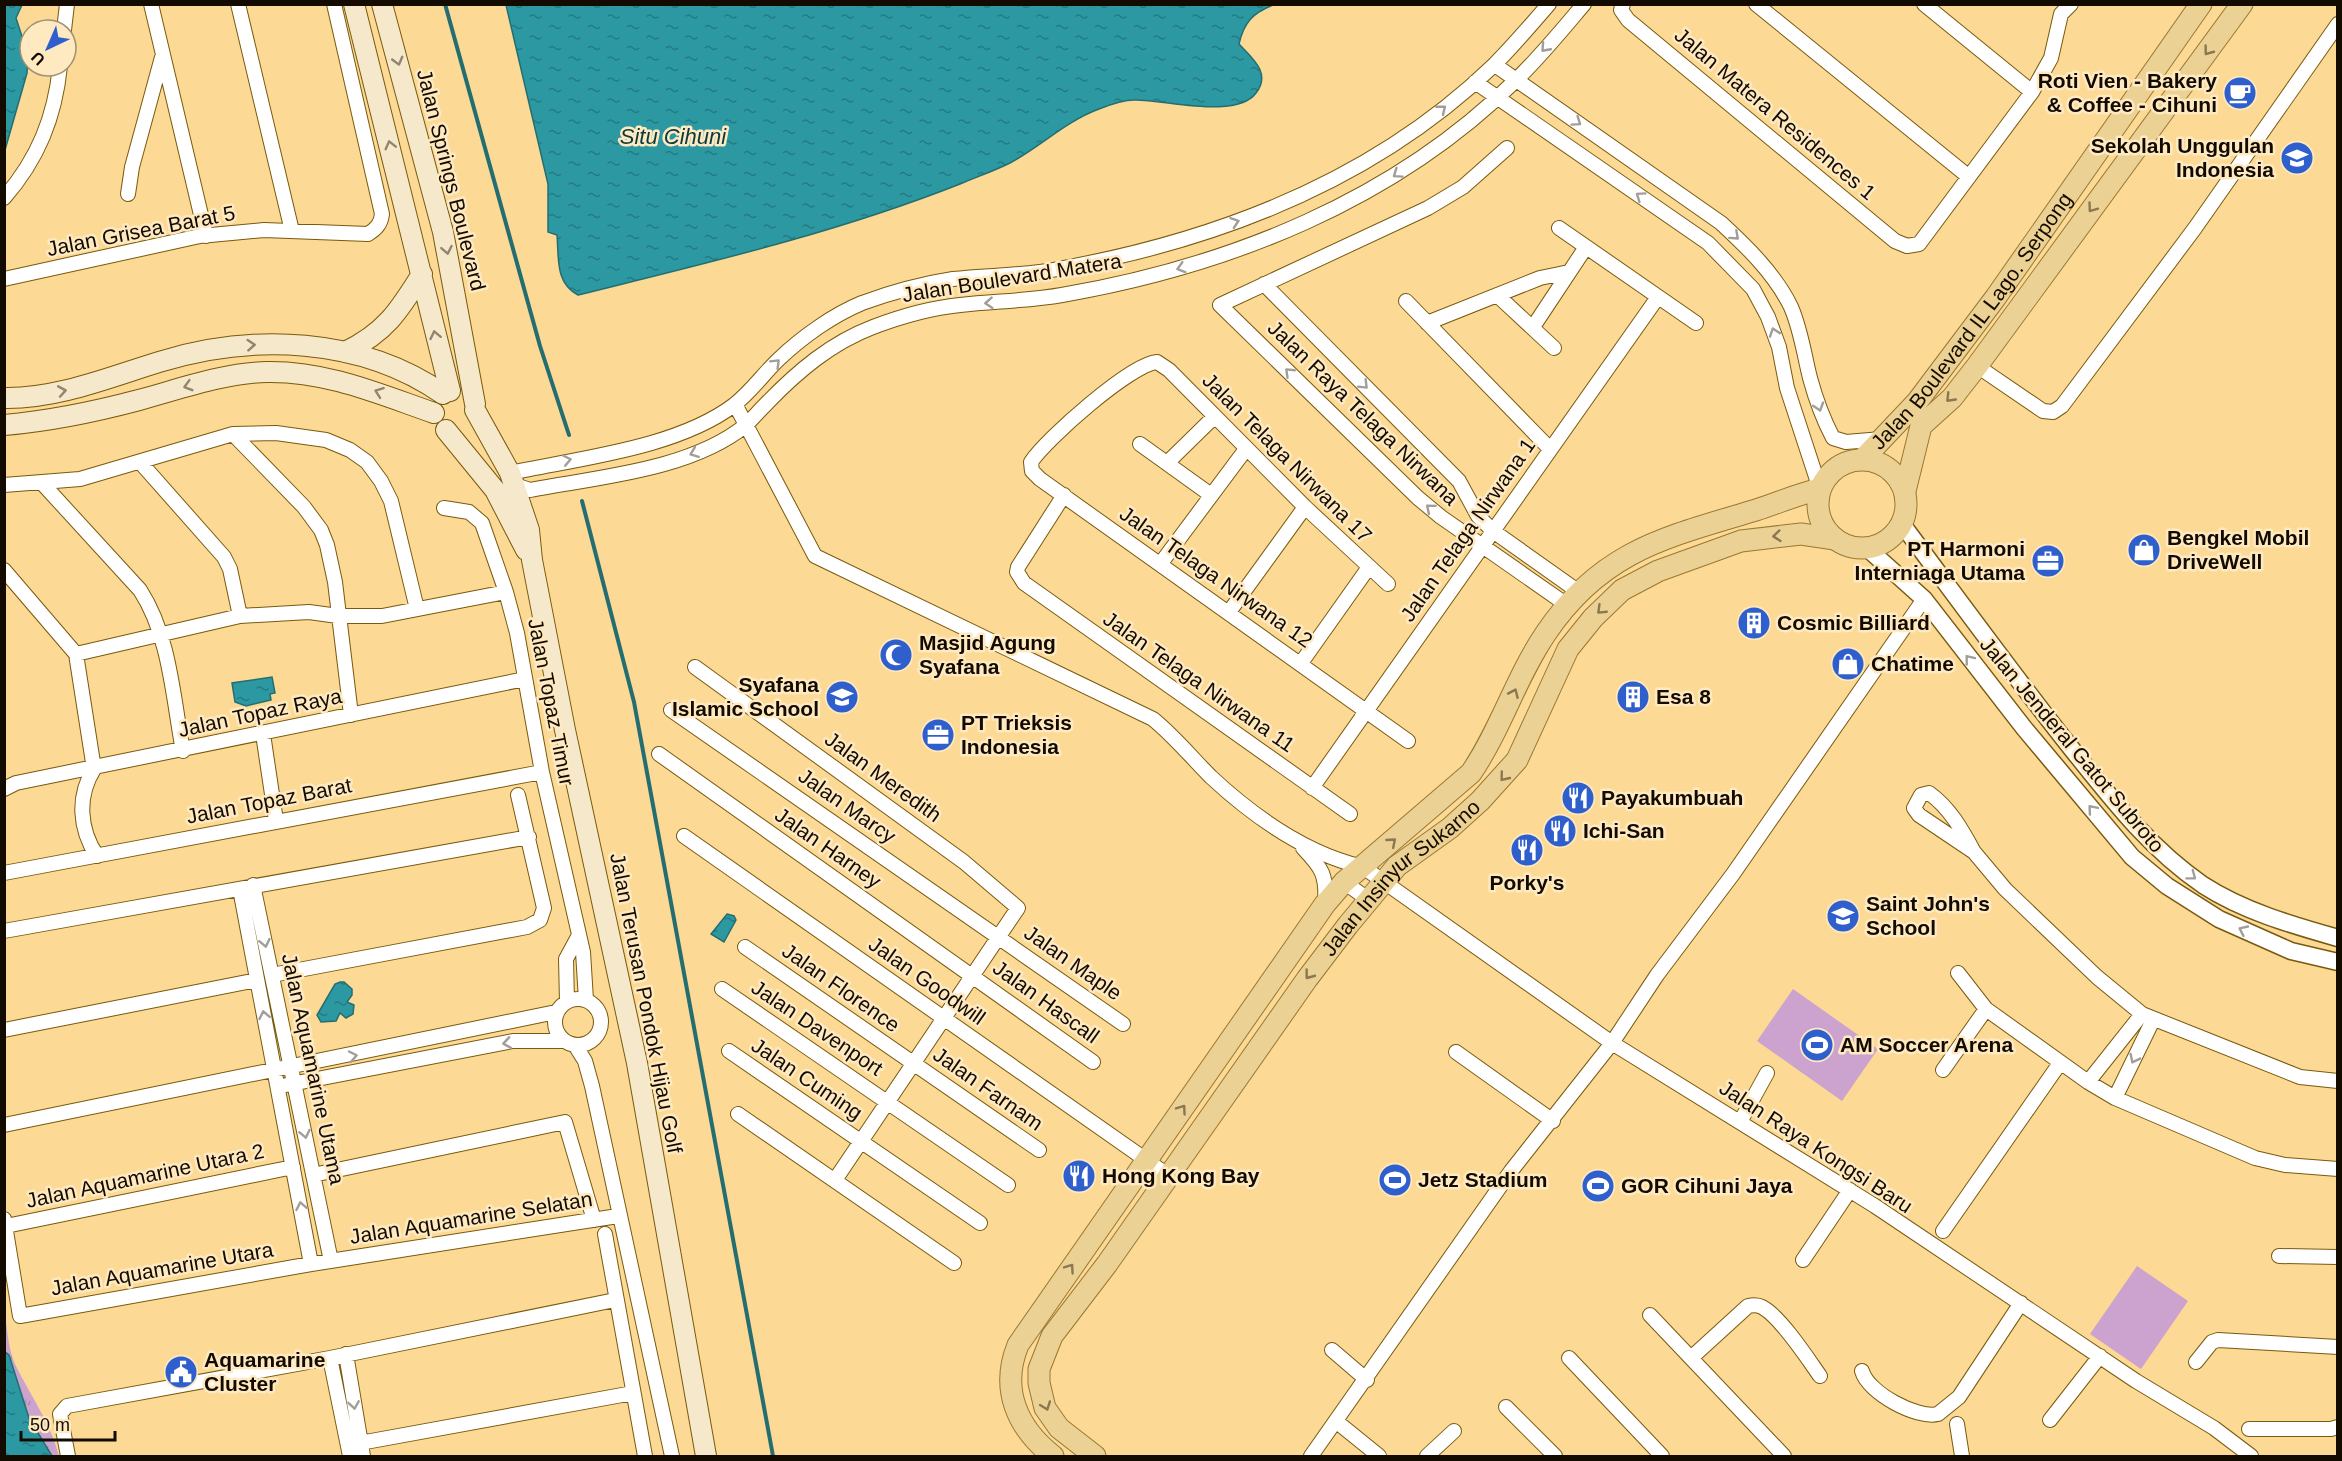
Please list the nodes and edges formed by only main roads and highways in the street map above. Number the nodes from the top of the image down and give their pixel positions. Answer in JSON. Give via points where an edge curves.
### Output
{"nodes":[{"id":1,"x":354,"y":4,"type":"edge"},
{"id":2,"x":382,"y":4,"type":"edge"},
{"id":3,"x":2201,"y":4,"type":"edge"},
{"id":4,"x":2242,"y":4,"type":"edge"},
{"id":5,"x":2051,"y":219,"type":"junction"},
{"id":6,"x":2073,"y":234,"type":"junction"},
{"id":7,"x":422,"y":274,"type":"junction"},
{"id":8,"x":345,"y":352,"type":"junction"},
{"id":9,"x":441,"y":363,"type":"junction"},
{"id":10,"x":468,"y":363,"type":"junction"},
{"id":11,"x":440,"y":390,"type":"junction"},
{"id":12,"x":4,"y":398,"type":"edge"},
{"id":13,"x":475,"y":407,"type":"junction"},
{"id":14,"x":428,"y":410,"type":"junction"},
{"id":15,"x":4,"y":425,"type":"edge"},
{"id":16,"x":446,"y":430,"type":"junction"},
{"id":17,"x":1863,"y":459,"type":"junction"},
{"id":18,"x":482,"y":472,"type":"junction"},
{"id":19,"x":513,"y":479,"type":"junction"},
{"id":20,"x":1820,"y":489,"type":"junction"},
{"id":21,"x":1905,"y":491,"type":"junction"},
{"id":22,"x":1835,"y":539,"type":"junction"},
{"id":23,"x":532,"y":560,"type":"junction"},
{"id":24,"x":1235,"y":1033,"type":"junction"},
{"id":25,"x":1258,"y":1048,"type":"junction"},
{"id":26,"x":706,"y":1456,"type":"edge"},
{"id":27,"x":1053,"y":1456,"type":"edge"},
{"id":28,"x":1095,"y":1456,"type":"edge"}],
"edges":[{"from":7,"to":1,"type":"main road","one_way":true},
{"from":2,"to":10,"type":"main road","name":"Jalan Springs Boulevard","one_way":true,"via":[[443,232]]},
{"from":3,"to":5,"type":"main road","name":"Jalan Boulevard IL Lago. Serpong"},
{"from":4,"to":6,"type":"main road","name":"Jalan Boulevard IL Lago. Serpong","one_way":true},
{"from":5,"to":6,"type":"main road"},
{"from":5,"to":17,"type":"main road","name":"Jalan Boulevard IL Lago. Serpong","via":[[1917,402]]},
{"from":6,"to":21,"type":"main road","name":"Jalan Boulevard IL Lago. Serpong","one_way":true,"via":[[1952,398],[1921,426]]},
{"from":7,"to":8,"type":"main road","via":[[385,327]]},
{"from":9,"to":7,"type":"main road","one_way":true},
{"from":8,"to":11,"type":"main road","via":[[372,358]]},
{"from":12,"to":8,"type":"main road","one_way":true,"via":[[67,390],[214,348],[264,344]]},
{"from":9,"to":10,"type":"main road"},
{"from":9,"to":11,"type":"main road"},
{"from":10,"to":13,"type":"main road","name":"Jalan Springs Boulevard"},
{"from":11,"to":13,"type":"main road","via":[[466,394]]},
{"from":11,"to":14,"type":"main road"},
{"from":13,"to":16,"type":"main road","via":[[473,420],[466,428],[457,432]]},
{"from":13,"to":19,"type":"main road","name":"Jalan Terusan Pondok Hijau Golf"},
{"from":14,"to":15,"type":"main road","one_way":true,"via":[[359,385],[307,374],[266,372],[204,382],[73,416]]},
{"from":14,"to":16,"type":"main road"},
{"from":16,"to":18,"type":"main road","name":"Jalan Terusan Pondok Hijau Golf"},
{"from":17,"to":20,"type":"main road","via":[[1842,464]]},
{"from":17,"to":21,"type":"main road","via":[[1893,472]]},
{"from":18,"to":19,"type":"main road"},
{"from":18,"to":23,"type":"main road","name":"Jalan Terusan Pondok Hijau Golf","via":[[504,504]]},
{"from":19,"to":23,"type":"main road","name":"Jalan Terusan Pondok Hijau Golf","via":[[529,530]]},
{"from":20,"to":22,"type":"main road","via":[[1818,511]]},
{"from":24,"to":20,"type":"main road","name":"Jalan Insinyur Sukarno","one_way":true,"via":[[1344,882],[1471,773],[1525,669],[1573,598],[1640,548],[1667,536]]},
{"from":21,"to":22,"type":"main road","via":[[1906,513],[1888,540],[1867,548]]},
{"from":22,"to":25,"type":"main road","name":"Jalan Insinyur Sukarno","one_way":true,"via":[[1801,534],[1741,541],[1658,571],[1622,590],[1568,649],[1517,760],[1499,783],[1450,828],[1397,866],[1306,979]]},
{"from":23,"to":26,"type":"main road","name":"Jalan Terusan Pondok Hijau Golf","via":[[637,1063]]},
{"from":24,"to":25,"type":"main road"},
{"from":27,"to":24,"type":"main road","name":"Jalan Insinyur Sukarno","one_way":true,"via":[[1025,1429],[1012,1395],[1012,1361],[1018,1345]]},
{"from":25,"to":28,"type":"main road","name":"Jalan Insinyur Sukarno","one_way":true,"via":[[1045,1350],[1039,1383],[1046,1408],[1059,1428]]}]}
